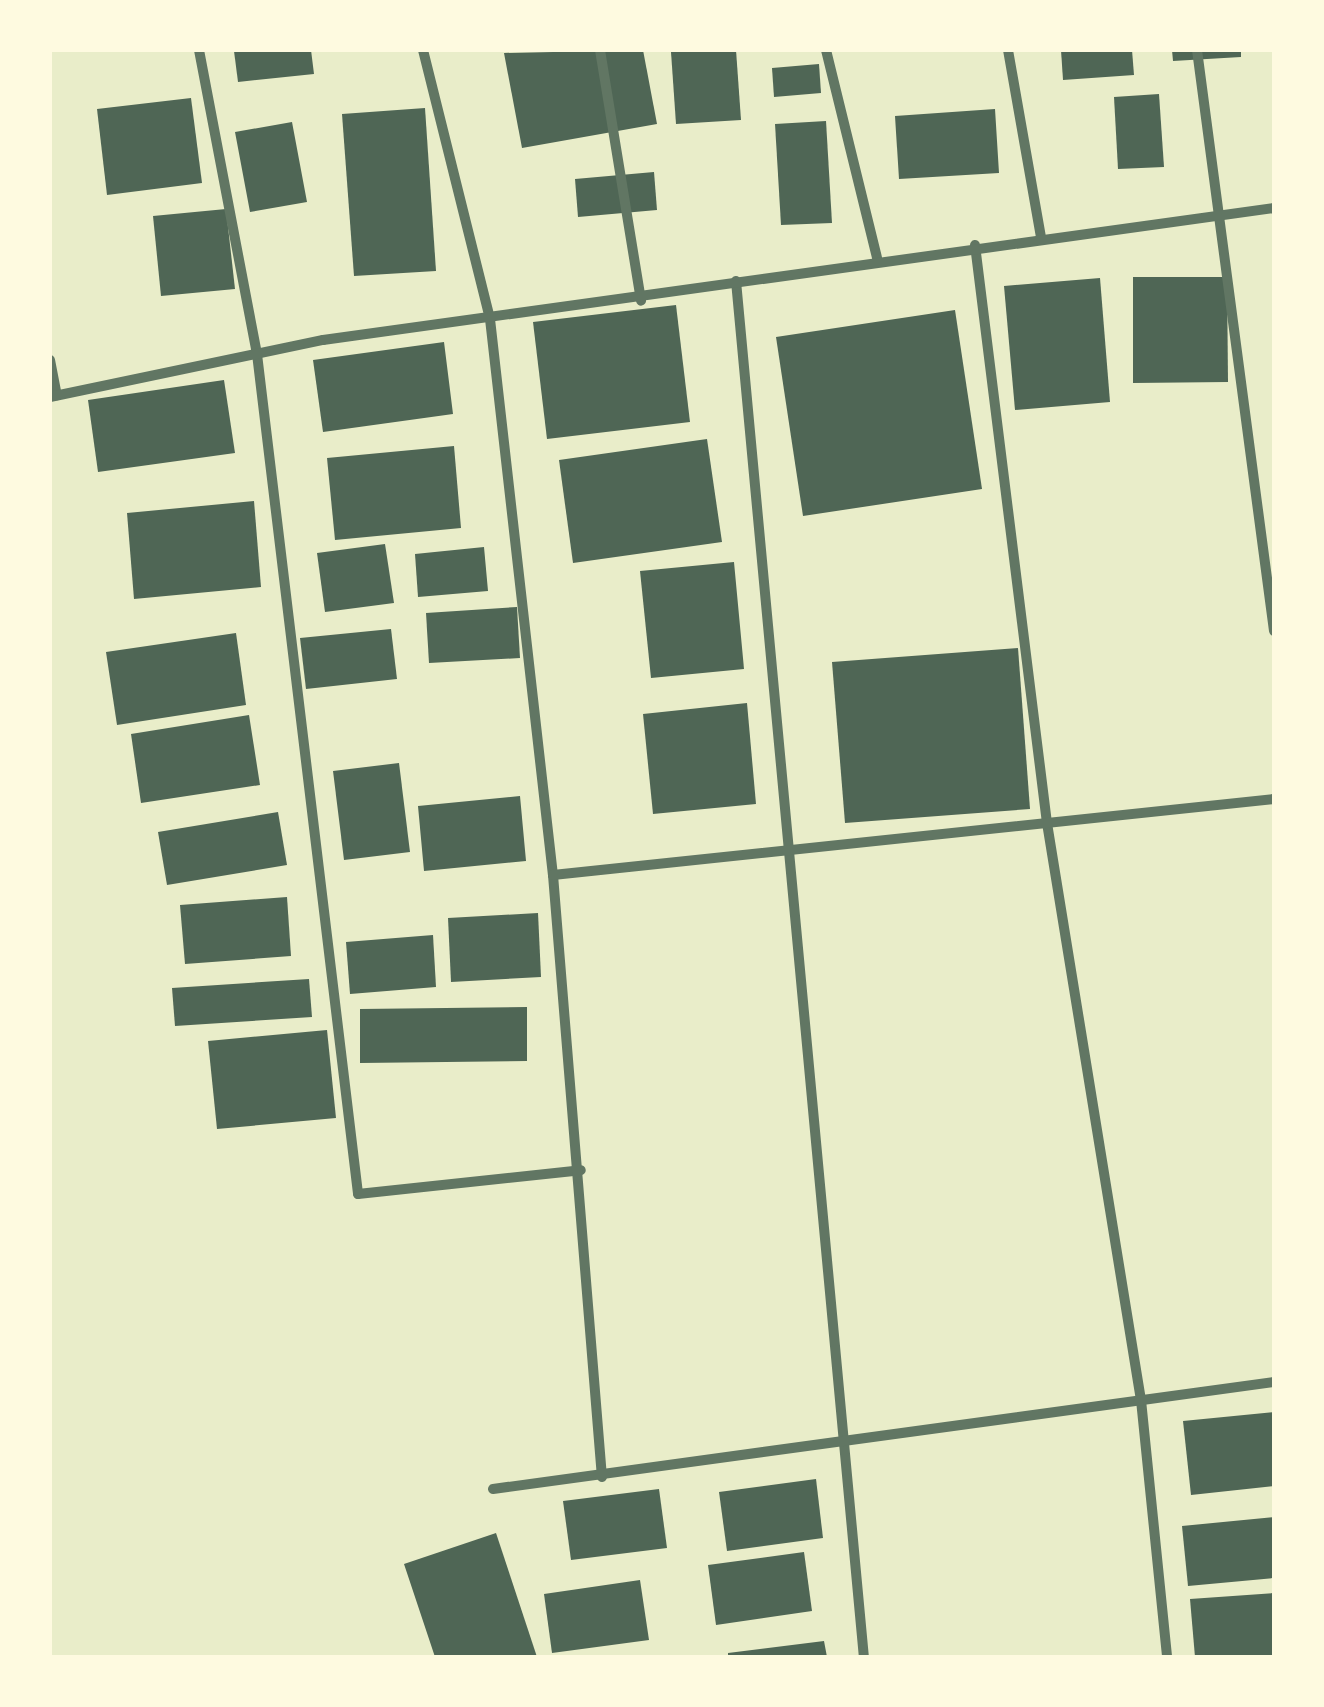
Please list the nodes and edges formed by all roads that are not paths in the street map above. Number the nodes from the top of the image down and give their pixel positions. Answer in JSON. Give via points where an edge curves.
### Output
{"nodes":[{"id":1,"x":199,"y":50,"type":"edge"},
{"id":2,"x":424,"y":50,"type":"edge"},
{"id":3,"x":600,"y":50,"type":"edge"},
{"id":4,"x":826,"y":50,"type":"edge"},
{"id":5,"x":1008,"y":50,"type":"edge"},
{"id":6,"x":1197,"y":50,"type":"edge"},
{"id":7,"x":1274,"y":208,"type":"edge"},
{"id":8,"x":1217,"y":216,"type":"junction"},
{"id":9,"x":1041,"y":238,"type":"junction"},
{"id":10,"x":976,"y":246,"type":"junction"},
{"id":11,"x":877,"y":258,"type":"junction"},
{"id":12,"x":736,"y":281,"type":"junction"},
{"id":13,"x":641,"y":301,"type":"junction"},
{"id":14,"x":490,"y":319,"type":"junction"},
{"id":15,"x":257,"y":354,"type":"junction"},
{"id":16,"x":50,"y":360,"type":"edge"},
{"id":17,"x":53,"y":396,"type":"edge"},
{"id":18,"x":1274,"y":630,"type":"edge"},
{"id":19,"x":1274,"y":799,"type":"edge"},
{"id":20,"x":1047,"y":823,"type":"junction"},
{"id":21,"x":795,"y":849,"type":"junction"},
{"id":22,"x":552,"y":874,"type":"junction"},
{"id":23,"x":581,"y":1170,"type":"junction"},
{"id":24,"x":1274,"y":1382,"type":"edge"},
{"id":25,"x":1140,"y":1400,"type":"junction"},
{"id":26,"x":847,"y":1438,"type":"junction"},
{"id":27,"x":602,"y":1477,"type":"junction"},
{"id":28,"x":493,"y":1489,"type":"dead end"},
{"id":29,"x":864,"y":1657,"type":"edge"},
{"id":30,"x":1166,"y":1657,"type":"edge"}],
"edges":[{"from":1,"to":15,"type":"street"},
{"from":2,"to":14,"type":"street"},
{"from":3,"to":13,"type":"street"},
{"from":4,"to":11,"type":"street"},
{"from":5,"to":9,"type":"street"},
{"from":6,"to":8,"type":"street"},
{"from":7,"to":8,"type":"street"},
{"from":8,"to":9,"type":"street"},
{"from":8,"to":18,"type":"street"},
{"from":9,"to":10,"type":"street"},
{"from":10,"to":11,"type":"street"},
{"from":10,"to":20,"type":"street"},
{"from":11,"to":12,"type":"street"},
{"from":12,"to":13,"type":"street"},
{"from":12,"to":21,"type":"street"},
{"from":13,"to":14,"type":"street"},
{"from":14,"to":15,"type":"street"},
{"from":14,"to":22,"type":"street"},
{"from":15,"to":17,"type":"street"},
{"from":15,"to":23,"type":"street","via":[[358,1194]]},
{"from":16,"to":17,"type":"street"},
{"from":19,"to":20,"type":"street"},
{"from":20,"to":21,"type":"street"},
{"from":20,"to":25,"type":"street"},
{"from":21,"to":22,"type":"street"},
{"from":21,"to":26,"type":"street"},
{"from":22,"to":23,"type":"street"},
{"from":23,"to":27,"type":"street"},
{"from":24,"to":25,"type":"street"},
{"from":25,"to":26,"type":"street"},
{"from":25,"to":30,"type":"street"},
{"from":26,"to":27,"type":"street"},
{"from":26,"to":29,"type":"street"},
{"from":27,"to":28,"type":"street"}]}
